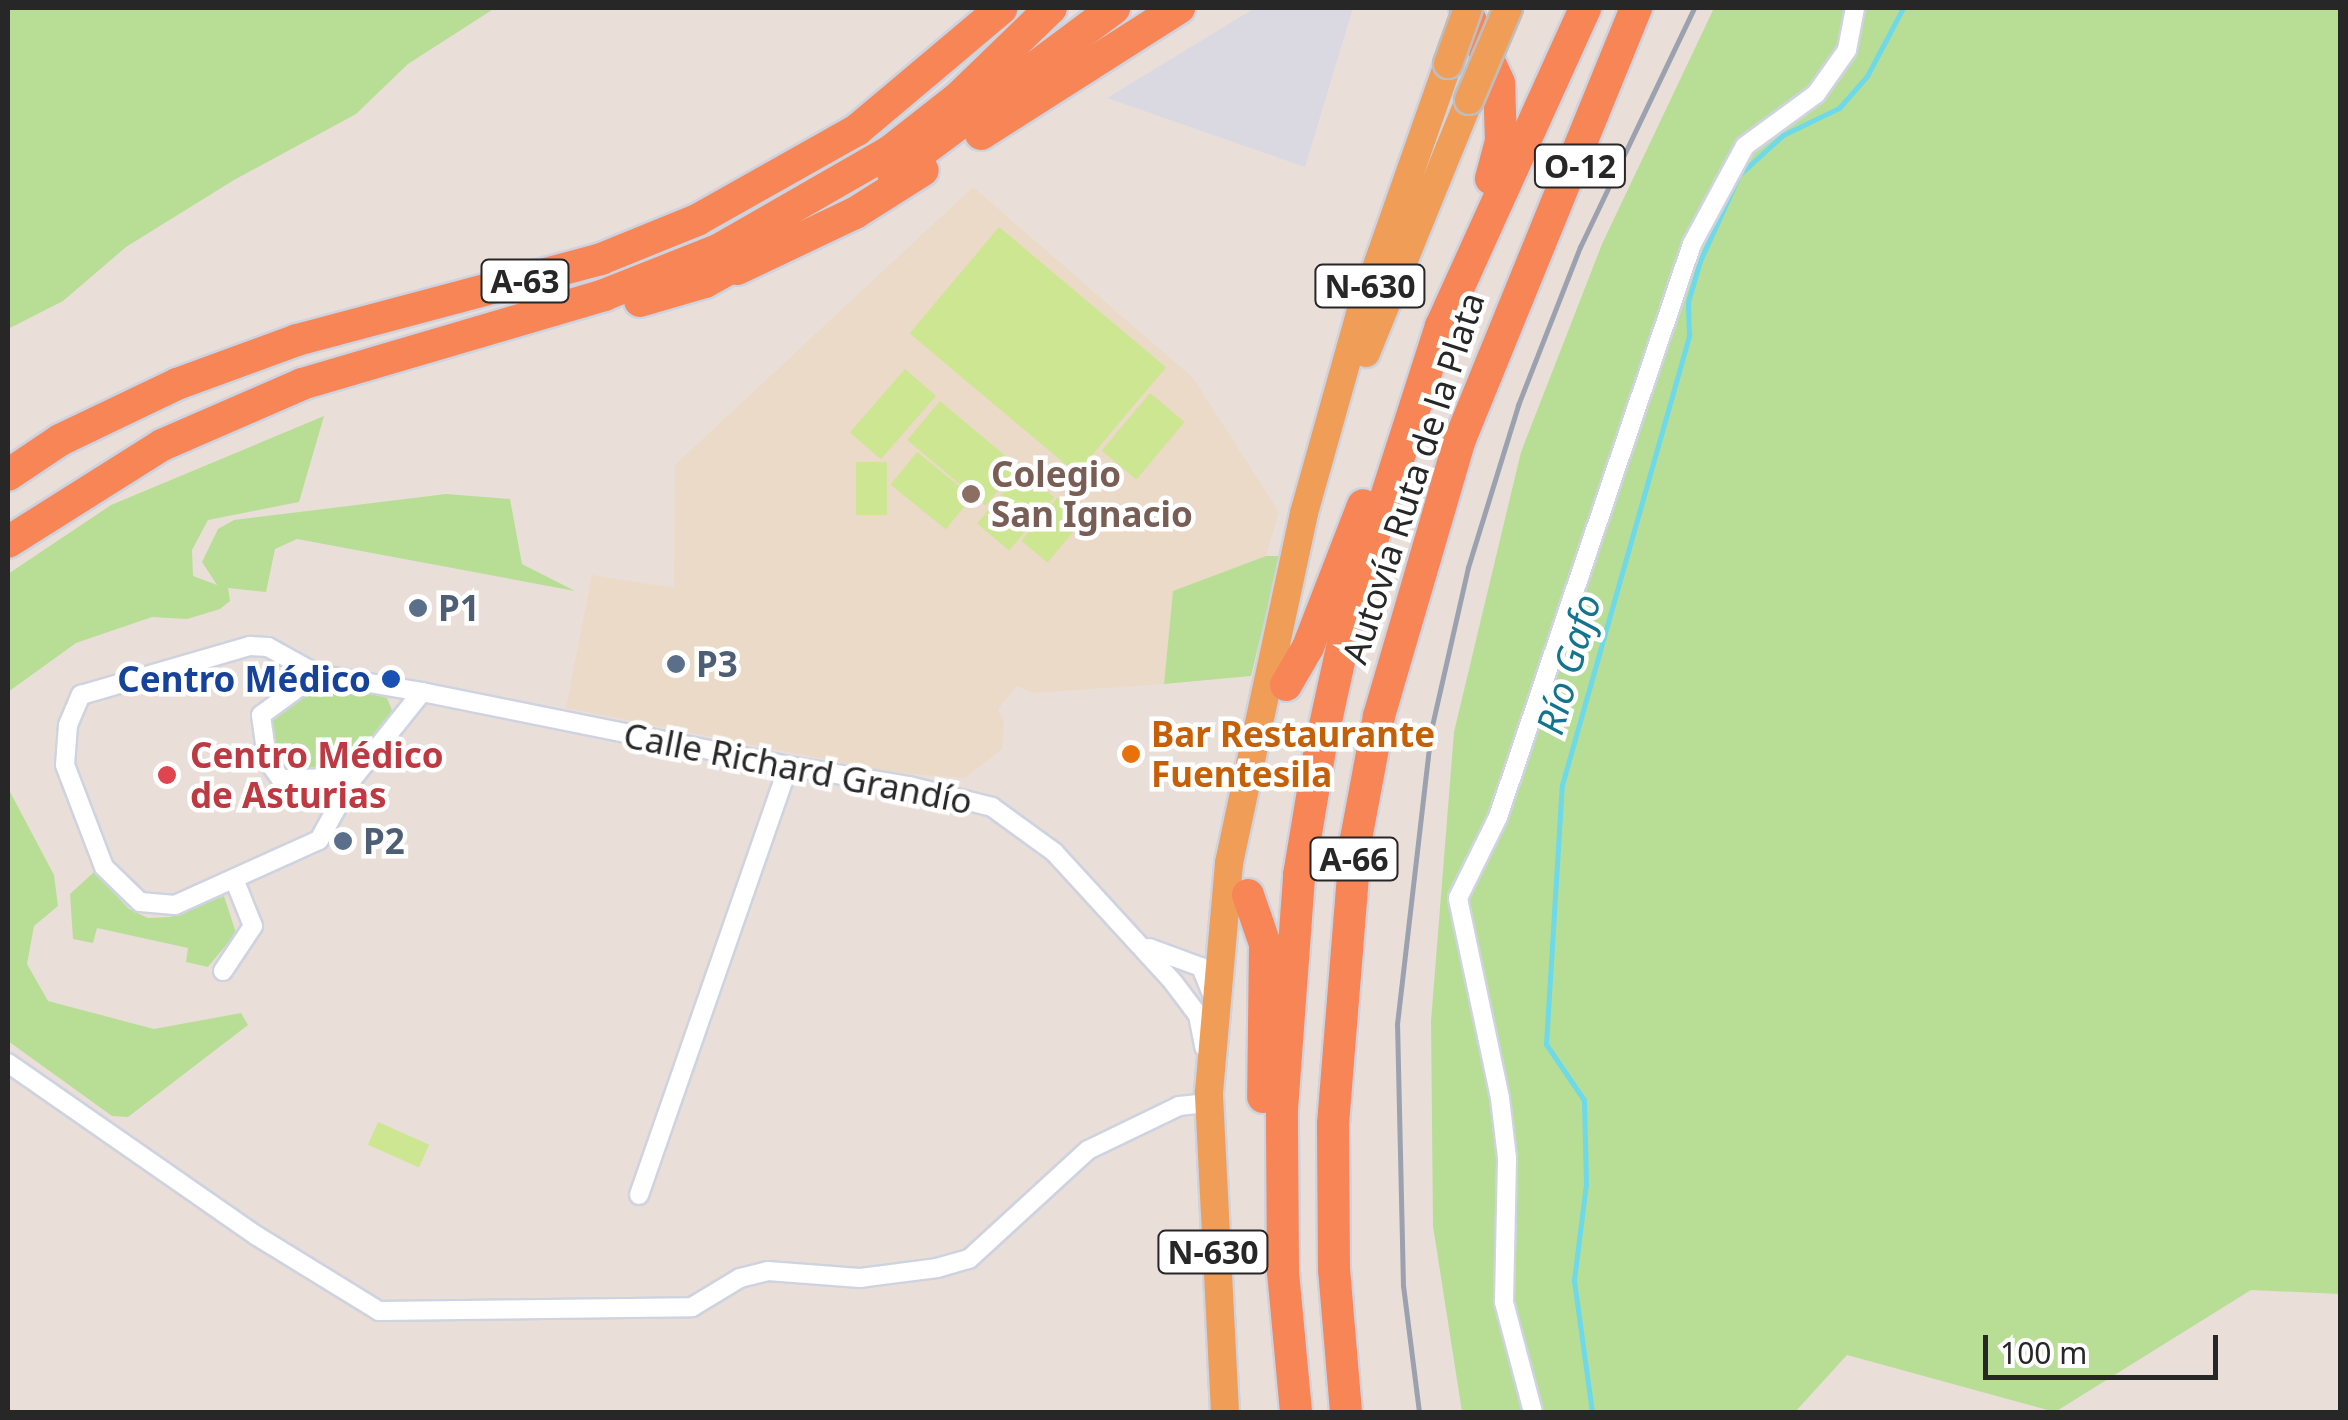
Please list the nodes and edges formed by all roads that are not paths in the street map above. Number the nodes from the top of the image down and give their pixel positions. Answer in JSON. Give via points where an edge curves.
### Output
{"nodes":[{"id":1,"x":1002,"y":8,"type":"edge"},
{"id":2,"x":1051,"y":8,"type":"edge"},
{"id":3,"x":1114,"y":8,"type":"edge"},
{"id":4,"x":1179,"y":8,"type":"edge"},
{"id":5,"x":1467,"y":8,"type":"edge"},
{"id":6,"x":1508,"y":8,"type":"edge"},
{"id":7,"x":1585,"y":8,"type":"edge"},
{"id":8,"x":1636,"y":8,"type":"edge"},
{"id":9,"x":1660,"y":8,"type":"edge"},
{"id":10,"x":1855,"y":8,"type":"edge"},
{"id":11,"x":705,"y":282,"type":"junction"},
{"id":12,"x":1502,"y":325,"type":"junction"},
{"id":13,"x":1440,"y":326,"type":"junction"},
{"id":14,"x":1408,"y":422,"type":"junction"},
{"id":15,"x":162,"y":445,"type":"junction"},
{"id":16,"x":8,"y":475,"type":"edge"},
{"id":17,"x":1304,"y":514,"type":"junction"},
{"id":18,"x":8,"y":542,"type":"edge"},
{"id":19,"x":317,"y":674,"type":"junction"},
{"id":20,"x":1286,"y":685,"type":"dead end"},
{"id":21,"x":422,"y":692,"type":"junction"},
{"id":22,"x":788,"y":766,"type":"junction"},
{"id":23,"x":353,"y":778,"type":"junction"},
{"id":24,"x":234,"y":879,"type":"junction"},
{"id":25,"x":1248,"y":895,"type":"dead end"},
{"id":26,"x":1224,"y":922,"type":"junction"},
{"id":27,"x":1128,"y":933,"type":"junction"},
{"id":28,"x":1194,"y":963,"type":"junction"},
{"id":29,"x":223,"y":971,"type":"dead end"},
{"id":30,"x":1173,"y":982,"type":"junction"},
{"id":31,"x":1216,"y":995,"type":"junction"},
{"id":32,"x":8,"y":1063,"type":"edge"},
{"id":33,"x":1209,"y":1098,"type":"junction"},
{"id":34,"x":639,"y":1195,"type":"dead end"},
{"id":35,"x":1288,"y":1339,"type":"junction"},
{"id":36,"x":1224,"y":1412,"type":"edge"},
{"id":37,"x":1296,"y":1412,"type":"edge"},
{"id":38,"x":1346,"y":1412,"type":"edge"},
{"id":39,"x":1533,"y":1412,"type":"edge"}],
"edges":[{"from":1,"to":16,"type":"highway","number":"A-63","via":[[857,130],[697,220],[586,264],[298,340],[177,384],[60,440]]},
{"from":2,"to":15,"type":"highway","number":"A-63","via":[[1011,51],[889,152],[720,249],[604,295],[302,384]]},
{"from":3,"to":11,"type":"highway","via":[[948,137],[824,218]]},
{"from":4,"to":11,"type":"highway","via":[[854,213]]},
{"from":5,"to":13,"type":"highway","via":[[1499,83],[1500,140]]},
{"from":5,"to":17,"type":"highway","number":"N-630","bridge":true,"via":[[1360,314]]},
{"from":6,"to":17,"type":"highway","number":"N-630","bridge":true},
{"from":7,"to":13,"type":"highway","name":"Autovía Ruta de la Plata","number":"A-66"},
{"from":8,"to":12,"type":"highway","name":"Autovía Ruta de la Plata","number":"A-66"},
{"from":9,"to":12,"type":"highway","number":"O-12"},
{"from":10,"to":39,"type":"street","via":[[1848,50],[1816,94],[1744,146],[1692,244],[1498,817],[1458,898],[1508,1158],[1504,1302]]},
{"from":11,"to":15,"type":"highway"},
{"from":12,"to":38,"type":"highway","name":"Autovía Ruta de la Plata","number":"A-66","via":[[1416,578],[1356,840],[1332,1124],[1334,1270]]},
{"from":13,"to":14,"type":"highway","name":"Autovía Ruta de la Plata","number":"A-66"},
{"from":14,"to":20,"type":"highway","via":[[1353,525],[1308,647]]},
{"from":14,"to":35,"type":"highway","name":"Autovía Ruta de la Plata","number":"A-66","via":[[1351,606],[1305,828],[1282,1110]]},
{"from":15,"to":18,"type":"highway","number":"A-63"},
{"from":17,"to":26,"type":"highway","number":"N-630","via":[[1275,631]]},
{"from":19,"to":21,"type":"street","name":"Calle Richard Grandío"},
{"from":19,"to":23,"type":"street","via":[[261,715],[268,757],[281,778]]},
{"from":19,"to":24,"type":"street","name":"Calle Richard Grandío","via":[[268,647],[250,646],[92,690],[73,705],[65,765],[104,867],[122,889],[159,908]]},
{"from":21,"to":22,"type":"street","name":"Calle Richard Grandío"},
{"from":21,"to":23,"type":"street"},
{"from":22,"to":27,"type":"street","name":"Calle Richard Grandío","via":[[992,807],[1054,852]]},
{"from":22,"to":34,"type":"street"},
{"from":23,"to":24,"type":"street","via":[[319,840]]},
{"from":24,"to":29,"type":"street","via":[[253,926]]},
{"from":25,"to":35,"type":"highway","via":[[1265,944],[1264,1133],[1274,1281]]},
{"from":26,"to":28,"type":"street","via":[[1213,948]]},
{"from":26,"to":31,"type":"highway","number":"N-630"},
{"from":27,"to":28,"type":"street","name":"Calle Richard Grandío","via":[[1161,957]]},
{"from":27,"to":30,"type":"street","name":"Calle Richard Grandío"},
{"from":28,"to":31,"type":"street"},
{"from":30,"to":31,"type":"street"},
{"from":30,"to":33,"type":"street","name":"Calle Richard Grandío","via":[[1202,1026]]},
{"from":31,"to":33,"type":"highway","number":"N-630"},
{"from":32,"to":33,"type":"street","via":[[257,1236],[378,1311],[692,1307],[740,1278],[768,1270],[860,1278],[938,1268],[970,1259],[1088,1150]]},
{"from":33,"to":36,"type":"highway","number":"N-630"},
{"from":35,"to":37,"type":"highway","name":"Autovía Ruta de la Plata","number":"A-66"}]}
